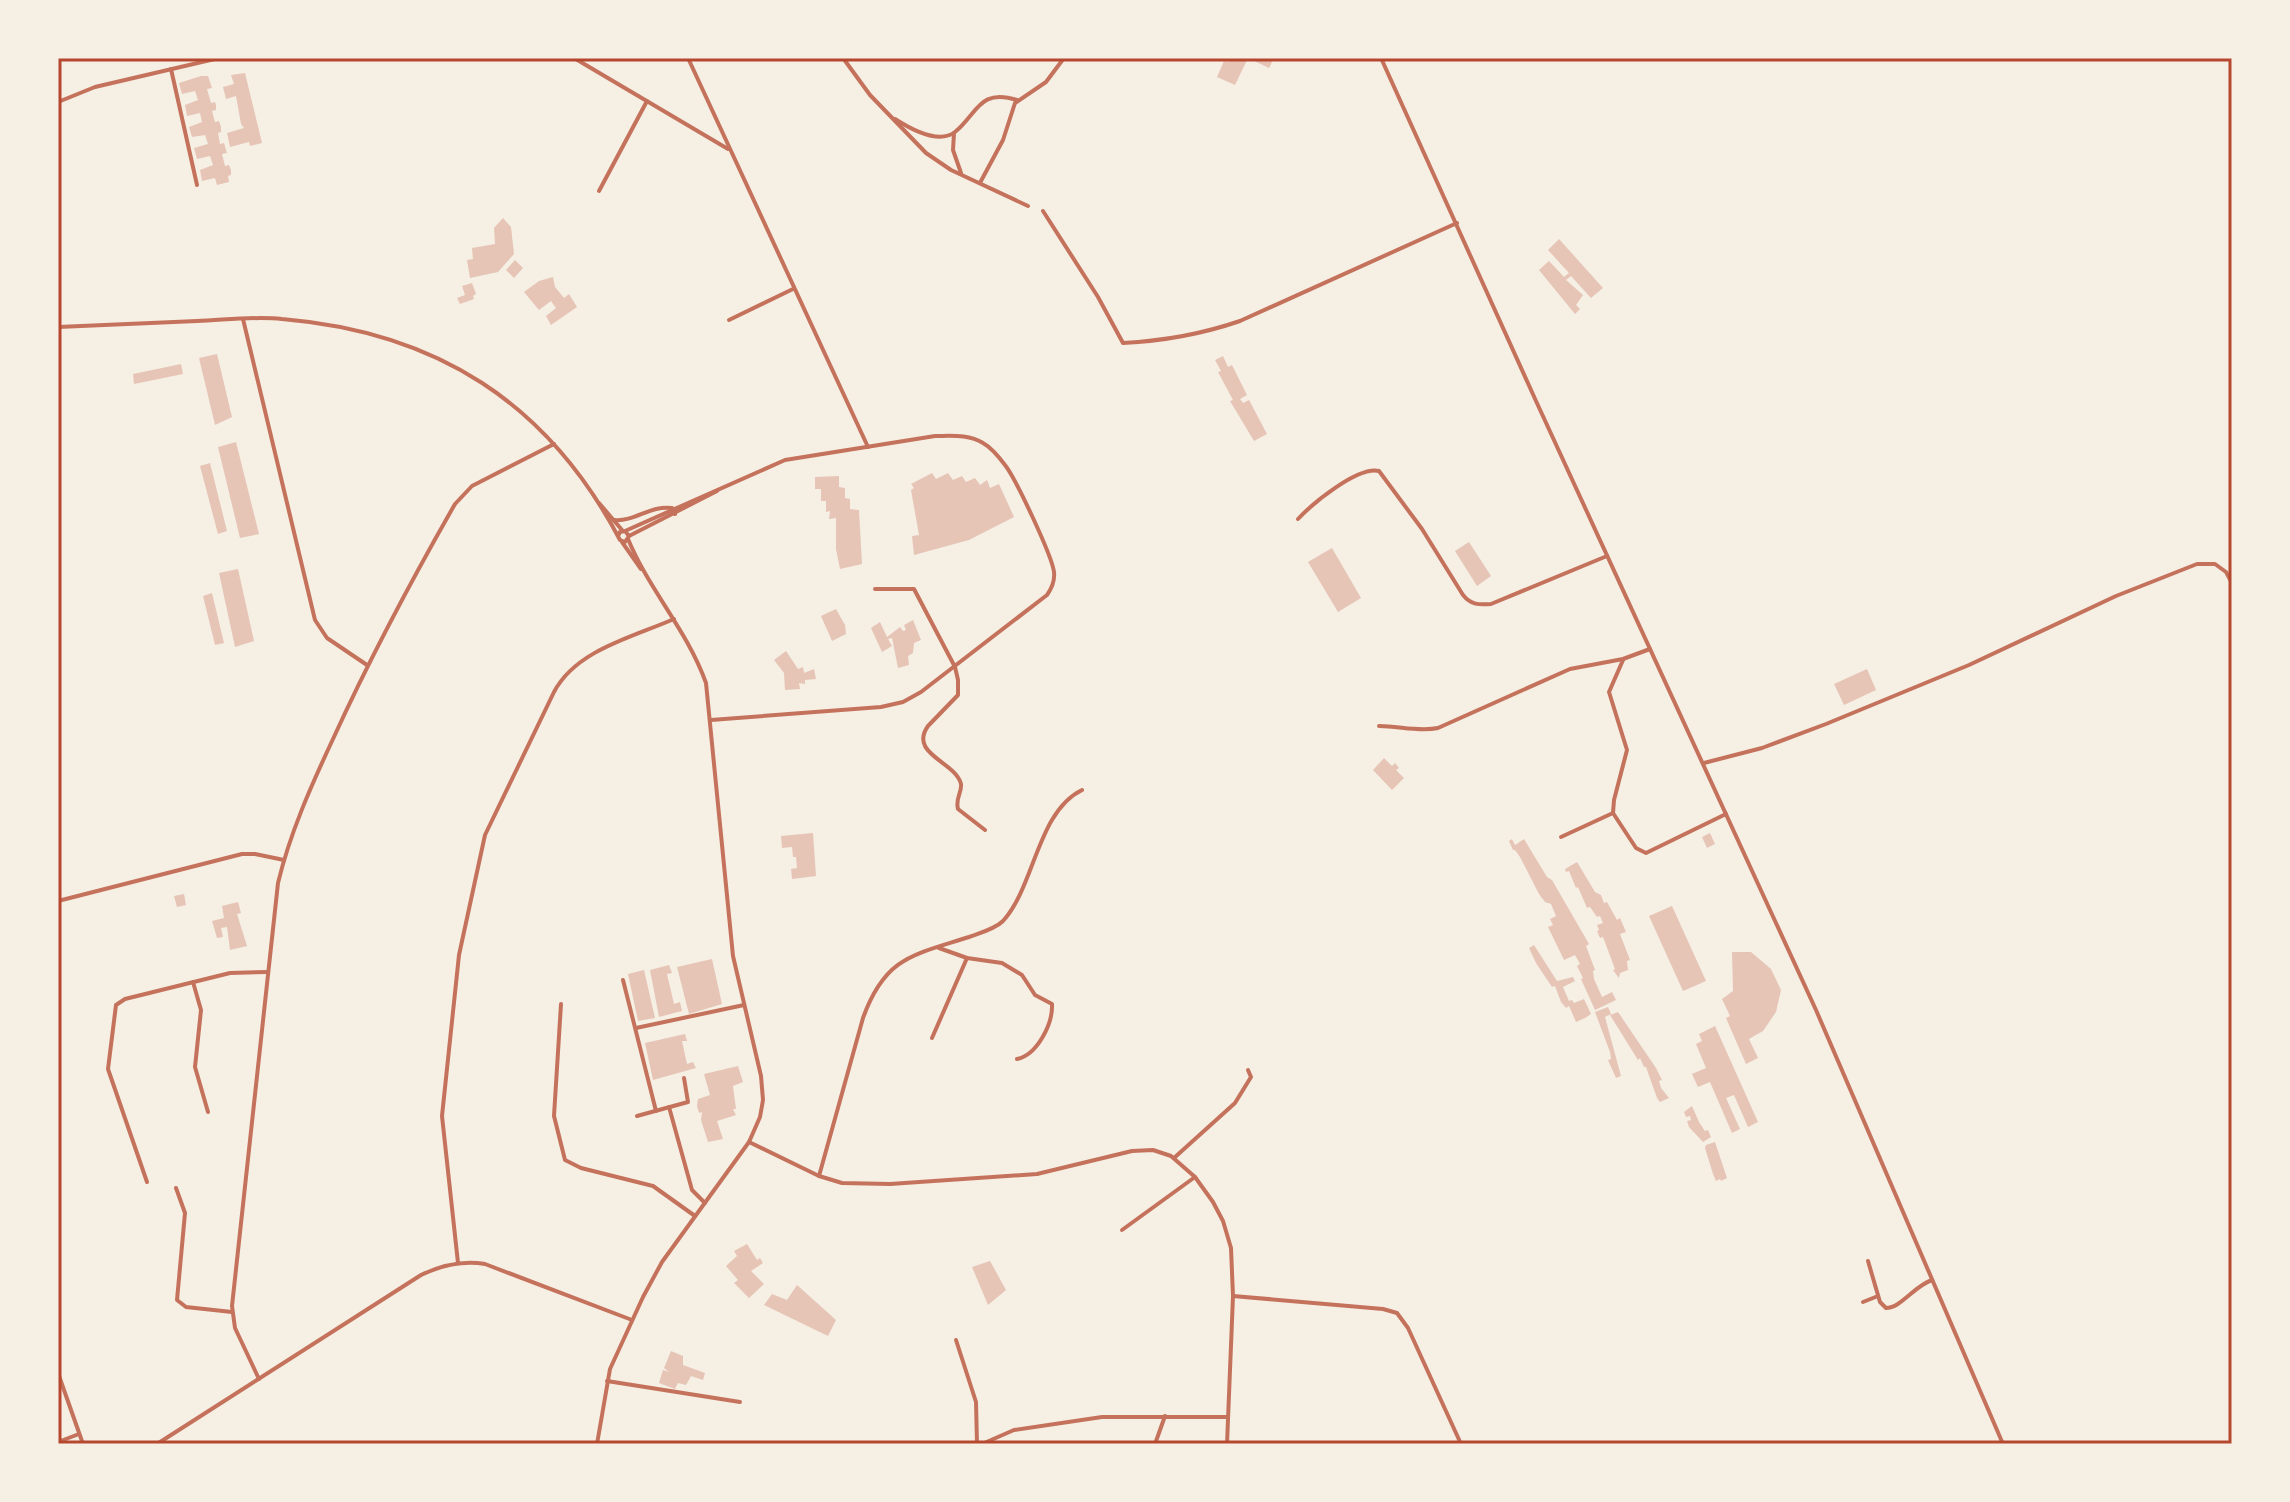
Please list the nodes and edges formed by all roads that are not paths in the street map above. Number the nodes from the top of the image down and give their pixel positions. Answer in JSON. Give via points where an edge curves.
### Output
{"nodes":[{"id":1,"x":219,"y":58,"type":"edge"},
{"id":2,"x":574,"y":58,"type":"edge"},
{"id":3,"x":688,"y":58,"type":"edge"},
{"id":4,"x":843,"y":58,"type":"edge"},
{"id":5,"x":1064,"y":58,"type":"edge"},
{"id":6,"x":1381,"y":58,"type":"edge"},
{"id":7,"x":171,"y":69,"type":"junction"},
{"id":8,"x":1017,"y":100,"type":"junction"},
{"id":9,"x":647,"y":101,"type":"junction"},
{"id":10,"x":58,"y":102,"type":"edge"},
{"id":11,"x":890,"y":116,"type":"junction"},
{"id":12,"x":954,"y":133,"type":"junction"},
{"id":13,"x":730,"y":150,"type":"junction"},
{"id":14,"x":963,"y":175,"type":"junction"},
{"id":15,"x":981,"y":182,"type":"junction"},
{"id":16,"x":197,"y":185,"type":"dead end"},
{"id":17,"x":599,"y":191,"type":"dead end"},
{"id":18,"x":1028,"y":206,"type":"dead end"},
{"id":19,"x":1043,"y":211,"type":"dead end"},
{"id":20,"x":1457,"y":223,"type":"junction"},
{"id":21,"x":793,"y":289,"type":"junction"},
{"id":22,"x":243,"y":319,"type":"junction"},
{"id":23,"x":729,"y":320,"type":"dead end"},
{"id":24,"x":58,"y":327,"type":"edge"},
{"id":25,"x":554,"y":444,"type":"junction"},
{"id":26,"x":868,"y":447,"type":"junction"},
{"id":27,"x":722,"y":488,"type":"junction"},
{"id":28,"x":598,"y":501,"type":"junction"},
{"id":29,"x":672,"y":508,"type":"junction"},
{"id":30,"x":675,"y":514,"type":"junction"},
{"id":31,"x":1298,"y":519,"type":"dead end"},
{"id":32,"x":614,"y":520,"type":"junction"},
{"id":33,"x":624,"y":531,"type":"junction"},
{"id":34,"x":618,"y":536,"type":"junction"},
{"id":35,"x":629,"y":538,"type":"junction"},
{"id":36,"x":622,"y":542,"type":"junction"},
{"id":37,"x":1607,"y":556,"type":"junction"},
{"id":38,"x":645,"y":574,"type":"junction"},
{"id":39,"x":2232,"y":583,"type":"edge"},
{"id":40,"x":875,"y":589,"type":"dead end"},
{"id":41,"x":674,"y":619,"type":"junction"},
{"id":42,"x":1650,"y":649,"type":"junction"},
{"id":43,"x":1623,"y":659,"type":"junction"},
{"id":44,"x":367,"y":665,"type":"junction"},
{"id":45,"x":955,"y":667,"type":"junction"},
{"id":46,"x":711,"y":720,"type":"junction"},
{"id":47,"x":1379,"y":726,"type":"dead end"},
{"id":48,"x":1703,"y":763,"type":"junction"},
{"id":49,"x":1082,"y":790,"type":"dead end"},
{"id":50,"x":1613,"y":813,"type":"junction"},
{"id":51,"x":1726,"y":814,"type":"junction"},
{"id":52,"x":985,"y":830,"type":"dead end"},
{"id":53,"x":1561,"y":837,"type":"dead end"},
{"id":54,"x":284,"y":860,"type":"junction"},
{"id":55,"x":58,"y":901,"type":"edge"},
{"id":56,"x":937,"y":947,"type":"junction"},
{"id":57,"x":967,"y":958,"type":"junction"},
{"id":58,"x":268,"y":972,"type":"junction"},
{"id":59,"x":623,"y":980,"type":"dead end"},
{"id":60,"x":193,"y":982,"type":"junction"},
{"id":61,"x":561,"y":1004,"type":"dead end"},
{"id":62,"x":744,"y":1005,"type":"junction"},
{"id":63,"x":636,"y":1028,"type":"junction"},
{"id":64,"x":932,"y":1038,"type":"dead end"},
{"id":65,"x":1017,"y":1059,"type":"dead end"},
{"id":66,"x":1248,"y":1070,"type":"dead end"},
{"id":67,"x":684,"y":1078,"type":"dead end"},
{"id":68,"x":669,"y":1107,"type":"junction"},
{"id":69,"x":656,"y":1111,"type":"junction"},
{"id":70,"x":208,"y":1112,"type":"dead end"},
{"id":71,"x":637,"y":1116,"type":"dead end"},
{"id":72,"x":749,"y":1142,"type":"junction"},
{"id":73,"x":1174,"y":1158,"type":"junction"},
{"id":74,"x":819,"y":1176,"type":"junction"},
{"id":75,"x":1195,"y":1177,"type":"junction"},
{"id":76,"x":147,"y":1182,"type":"dead end"},
{"id":77,"x":176,"y":1188,"type":"dead end"},
{"id":78,"x":705,"y":1203,"type":"junction"},
{"id":79,"x":695,"y":1216,"type":"junction"},
{"id":80,"x":1122,"y":1230,"type":"dead end"},
{"id":81,"x":1868,"y":1261,"type":"dead end"},
{"id":82,"x":458,"y":1263,"type":"junction"},
{"id":83,"x":1932,"y":1280,"type":"junction"},
{"id":84,"x":1233,"y":1296,"type":"junction"},
{"id":85,"x":1878,"y":1296,"type":"junction"},
{"id":86,"x":1863,"y":1302,"type":"dead end"},
{"id":87,"x":232,"y":1312,"type":"junction"},
{"id":88,"x":632,"y":1321,"type":"junction"},
{"id":89,"x":956,"y":1340,"type":"dead end"},
{"id":90,"x":58,"y":1373,"type":"edge"},
{"id":91,"x":259,"y":1379,"type":"junction"},
{"id":92,"x":607,"y":1381,"type":"junction"},
{"id":93,"x":740,"y":1402,"type":"dead end"},
{"id":94,"x":1165,"y":1416,"type":"junction"},
{"id":95,"x":1228,"y":1417,"type":"junction"},
{"id":96,"x":79,"y":1434,"type":"junction"},
{"id":97,"x":58,"y":1442,"type":"edge"},
{"id":98,"x":83,"y":1444,"type":"edge"},
{"id":99,"x":157,"y":1444,"type":"edge"},
{"id":100,"x":597,"y":1444,"type":"edge"},
{"id":101,"x":979,"y":1444,"type":"edge"},
{"id":102,"x":1155,"y":1444,"type":"edge"},
{"id":103,"x":1227,"y":1444,"type":"edge"},
{"id":104,"x":1461,"y":1444,"type":"edge"},
{"id":105,"x":2003,"y":1444,"type":"edge"}],
"edges":[{"from":1,"to":7,"type":"street"},
{"from":2,"to":9,"type":"street"},
{"from":3,"to":13,"type":"street"},
{"from":4,"to":11,"type":"street"},
{"from":5,"to":8,"type":"street","via":[[1046,82]]},
{"from":6,"to":20,"type":"street"},
{"from":7,"to":10,"type":"street","via":[[95,87]]},
{"from":7,"to":16,"type":"street"},
{"from":8,"to":12,"type":"street","via":[[992,98]]},
{"from":8,"to":15,"type":"street"},
{"from":9,"to":13,"type":"street"},
{"from":9,"to":17,"type":"street"},
{"from":11,"to":12,"type":"street","via":[[918,132]]},
{"from":11,"to":14,"type":"street","via":[[926,153]]},
{"from":12,"to":14,"type":"street","via":[[954,157]]},
{"from":13,"to":21,"type":"street"},
{"from":14,"to":15,"type":"street"},
{"from":15,"to":18,"type":"street"},
{"from":19,"to":20,"type":"street","via":[[1123,343],[1204,332],[1240,321]]},
{"from":20,"to":37,"type":"street"},
{"from":21,"to":23,"type":"street"},
{"from":21,"to":26,"type":"street"},
{"from":22,"to":24,"type":"street"},
{"from":22,"to":25,"type":"street","via":[[320,324],[418,348],[500,396]]},
{"from":22,"to":44,"type":"street","via":[[315,620],[335,645]]},
{"from":25,"to":28,"type":"street"},
{"from":25,"to":44,"type":"street","via":[[482,480],[458,499]]},
{"from":26,"to":27,"type":"street","via":[[785,460]]},
{"from":26,"to":45,"type":"street","via":[[949,436],[986,445],[1012,476],[1049,556],[1054,571],[1049,592]]},
{"from":27,"to":29,"type":"street"},
{"from":27,"to":30,"type":"street"},
{"from":28,"to":32,"type":"street"},
{"from":28,"to":34,"type":"street"},
{"from":29,"to":30,"type":"street"},
{"from":29,"to":32,"type":"street"},
{"from":29,"to":33,"type":"street"},
{"from":30,"to":35,"type":"street"},
{"from":31,"to":37,"type":"street","via":[[1325,494],[1379,471],[1463,595],[1479,605]]},
{"from":32,"to":33,"type":"street"},
{"from":33,"to":34,"type":"street"},
{"from":33,"to":35,"type":"street"},
{"from":34,"to":36,"type":"street"},
{"from":35,"to":36,"type":"street"},
{"from":35,"to":38,"type":"street"},
{"from":36,"to":38,"type":"street"},
{"from":37,"to":42,"type":"street"},
{"from":38,"to":41,"type":"street"},
{"from":39,"to":48,"type":"street","via":[[2215,564],[2197,564],[1826,724]]},
{"from":40,"to":45,"type":"street","via":[[914,589]]},
{"from":41,"to":46,"type":"street","via":[[706,683]]},
{"from":41,"to":82,"type":"street","via":[[567,671],[485,835],[459,955],[442,1116]]},
{"from":42,"to":43,"type":"street"},
{"from":42,"to":48,"type":"street"},
{"from":43,"to":47,"type":"street","via":[[1570,669],[1438,728]]},
{"from":43,"to":50,"type":"street","via":[[1609,692],[1627,750]]},
{"from":44,"to":54,"type":"street"},
{"from":45,"to":46,"type":"street","via":[[893,705]]},
{"from":45,"to":52,"type":"street","via":[[958,695],[928,726],[923,739],[929,752],[959,779],[958,809]]},
{"from":46,"to":62,"type":"street","via":[[733,956]]},
{"from":48,"to":51,"type":"street"},
{"from":49,"to":56,"type":"street","via":[[1063,802],[1004,920]]},
{"from":50,"to":51,"type":"street","via":[[1642,853]]},
{"from":50,"to":53,"type":"street"},
{"from":51,"to":83,"type":"street"},
{"from":54,"to":55,"type":"street","via":[[242,854]]},
{"from":54,"to":58,"type":"street"},
{"from":56,"to":57,"type":"street"},
{"from":56,"to":74,"type":"street","via":[[899,963],[871,996]]},
{"from":57,"to":64,"type":"street"},
{"from":57,"to":65,"type":"street","via":[[1016,970],[1035,995],[1052,1004],[1035,1049]]},
{"from":58,"to":60,"type":"street","via":[[230,973]]},
{"from":58,"to":87,"type":"street"},
{"from":59,"to":63,"type":"street"},
{"from":60,"to":70,"type":"street","via":[[201,1010],[195,1069]]},
{"from":60,"to":76,"type":"street","via":[[125,999],[115,1009],[108,1069]]},
{"from":61,"to":79,"type":"street","via":[[554,1116],[565,1160],[653,1186]]},
{"from":62,"to":63,"type":"street"},
{"from":62,"to":72,"type":"street","via":[[763,1089],[760,1117]]},
{"from":63,"to":69,"type":"street"},
{"from":66,"to":73,"type":"street","via":[[1251,1077],[1235,1103]]},
{"from":67,"to":68,"type":"street","via":[[688,1101]]},
{"from":68,"to":69,"type":"street"},
{"from":68,"to":78,"type":"street","via":[[692,1190]]},
{"from":69,"to":71,"type":"street"},
{"from":72,"to":74,"type":"street"},
{"from":72,"to":78,"type":"street"},
{"from":73,"to":74,"type":"street","via":[[1153,1150],[1132,1151],[1037,1174],[890,1184],[842,1183]]},
{"from":73,"to":75,"type":"street"},
{"from":75,"to":80,"type":"street"},
{"from":75,"to":84,"type":"street","via":[[1227,1233]]},
{"from":77,"to":87,"type":"street","via":[[185,1213],[177,1300],[186,1307]]},
{"from":78,"to":79,"type":"street"},
{"from":79,"to":88,"type":"street","via":[[657,1271]]},
{"from":81,"to":85,"type":"street"},
{"from":82,"to":88,"type":"street","via":[[485,1264]]},
{"from":82,"to":91,"type":"street","via":[[421,1275]]},
{"from":83,"to":85,"type":"street","via":[[1895,1307],[1882,1306]]},
{"from":83,"to":105,"type":"street"},
{"from":84,"to":95,"type":"street"},
{"from":84,"to":104,"type":"street","via":[[1397,1313]]},
{"from":85,"to":86,"type":"street"},
{"from":87,"to":91,"type":"street"},
{"from":88,"to":92,"type":"street"},
{"from":89,"to":101,"type":"street","via":[[976,1402]]},
{"from":90,"to":96,"type":"street"},
{"from":91,"to":99,"type":"street"},
{"from":92,"to":93,"type":"street"},
{"from":92,"to":100,"type":"street"},
{"from":94,"to":95,"type":"street"},
{"from":94,"to":101,"type":"street","via":[[1114,1416],[1014,1430]]},
{"from":94,"to":102,"type":"street"},
{"from":95,"to":103,"type":"street"},
{"from":96,"to":97,"type":"street"},
{"from":96,"to":98,"type":"street"}]}
